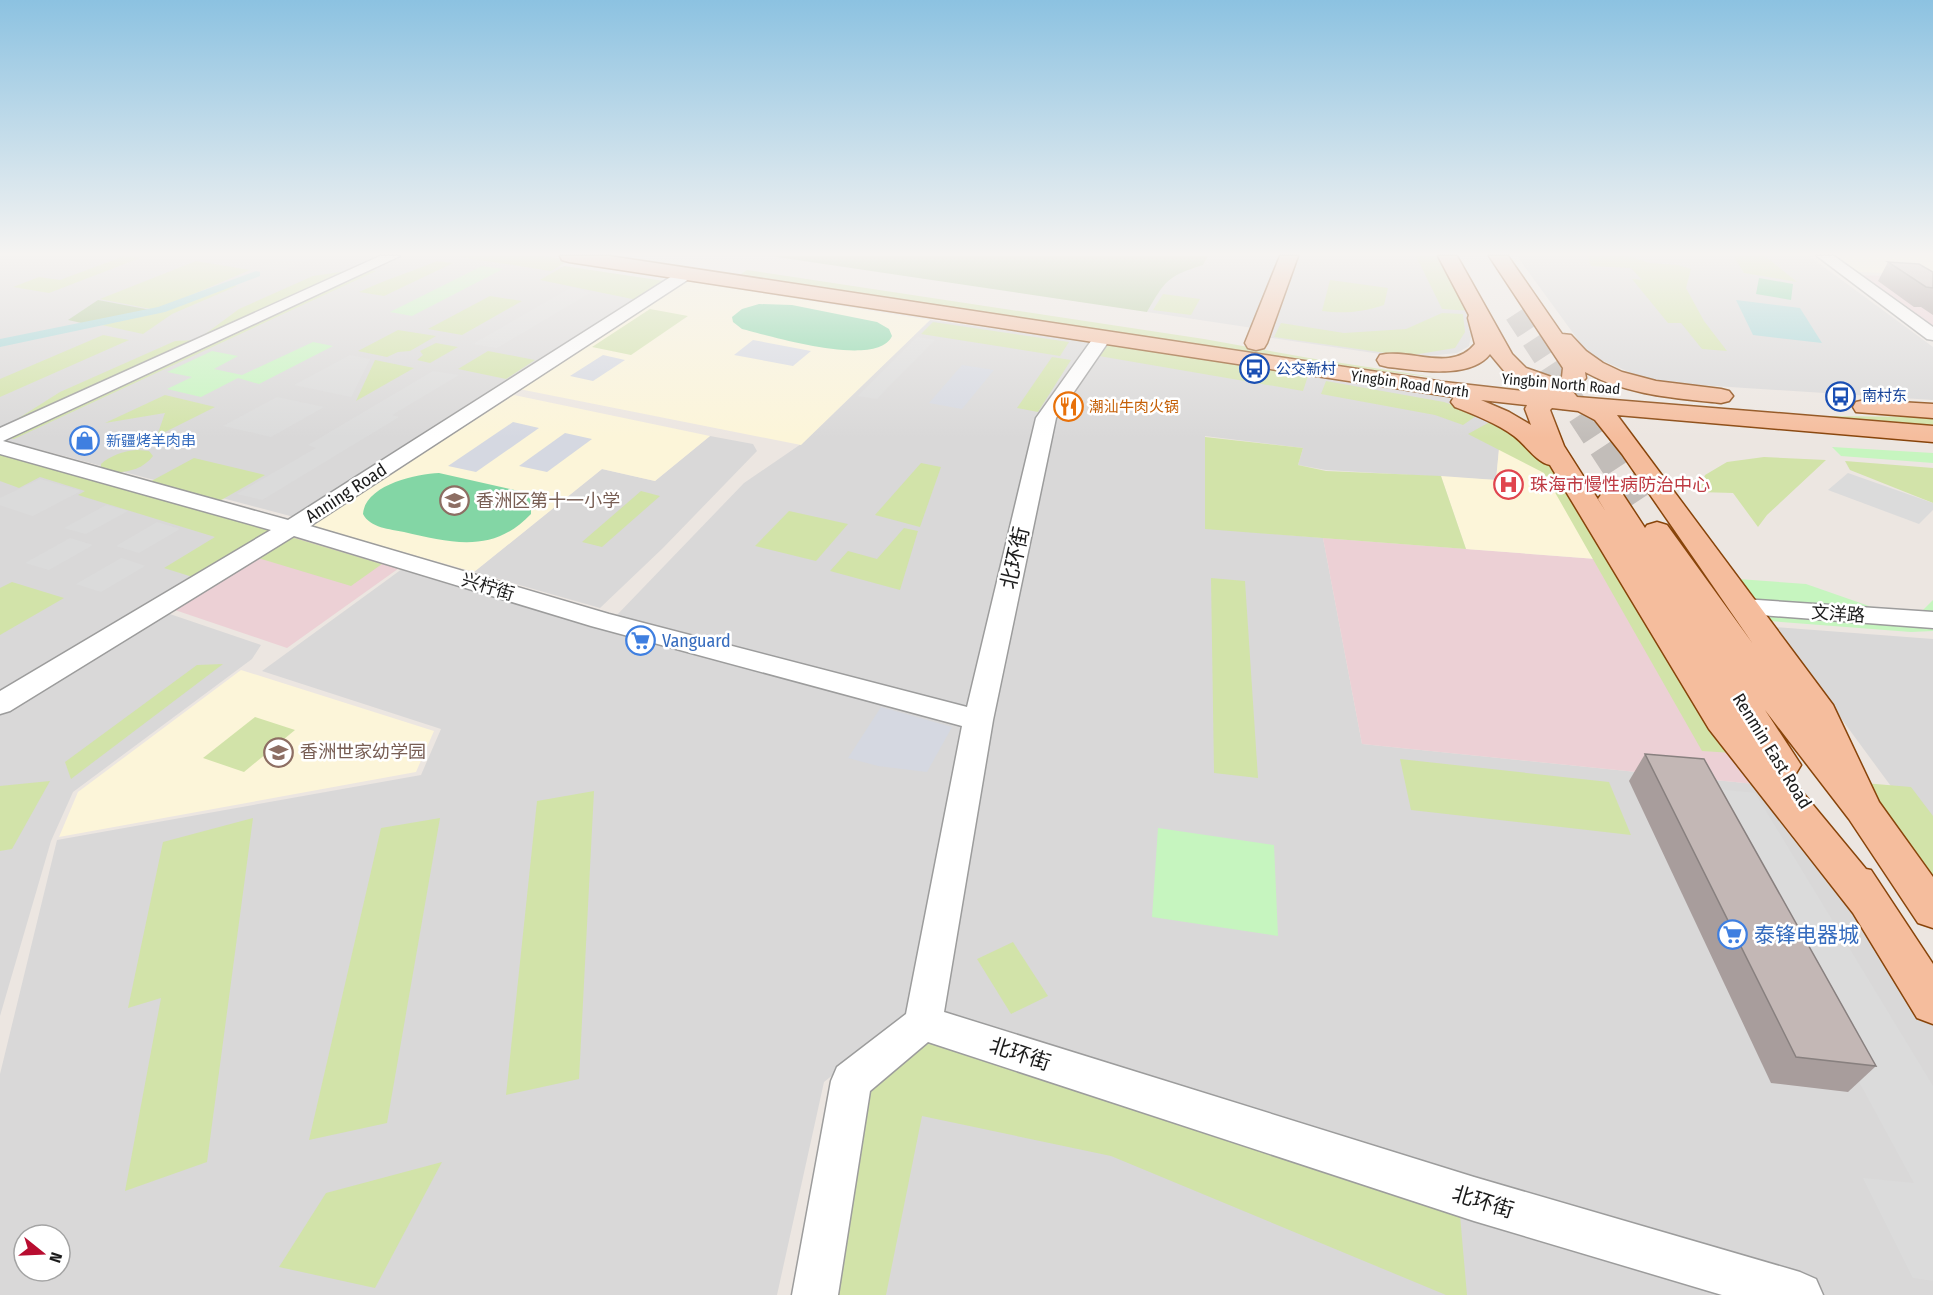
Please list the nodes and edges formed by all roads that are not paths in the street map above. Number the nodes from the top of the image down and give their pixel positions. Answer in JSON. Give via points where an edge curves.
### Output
{"nodes":[{"id":1,"x":261,"y":316,"type":"edge"},
{"id":2,"x":612,"y":316,"type":"edge"},
{"id":3,"x":980,"y":316,"type":"edge"},
{"id":4,"x":1025,"y":316,"type":"edge"},
{"id":5,"x":1265,"y":316,"type":"edge"},
{"id":6,"x":1495,"y":316,"type":"edge"},
{"id":7,"x":1497,"y":316,"type":"edge"},
{"id":8,"x":1538,"y":316,"type":"edge"},
{"id":9,"x":1547,"y":316,"type":"edge"},
{"id":10,"x":1907,"y":316,"type":"edge"},
{"id":11,"x":1933,"y":335,"type":"edge"},
{"id":12,"x":1102,"y":338,"type":"junction"},
{"id":13,"x":1250,"y":351,"type":"junction"},
{"id":14,"x":1324,"y":353,"type":"junction"},
{"id":15,"x":1503,"y":357,"type":"junction"},
{"id":16,"x":1565,"y":357,"type":"junction"},
{"id":17,"x":1353,"y":376,"type":"junction"},
{"id":18,"x":1558,"y":398,"type":"junction"},
{"id":19,"x":1795,"y":404,"type":"junction"},
{"id":20,"x":1908,"y":410,"type":"junction"},
{"id":21,"x":1933,"y":411,"type":"edge"},
{"id":22,"x":1926,"y":434,"type":"edge"},
{"id":23,"x":0,"y":436,"type":"edge"},
{"id":24,"x":0,"y":447,"type":"edge"},
{"id":25,"x":1631,"y":449,"type":"junction"},
{"id":26,"x":1610,"y":498,"type":"junction"},
{"id":27,"x":291,"y":528,"type":"junction"},
{"id":28,"x":1700,"y":546,"type":"junction"},
{"id":29,"x":1743,"y":607,"type":"junction"},
{"id":30,"x":1933,"y":620,"type":"edge"},
{"id":31,"x":0,"y":704,"type":"edge"},
{"id":32,"x":978,"y":720,"type":"junction"},
{"id":33,"x":1863,"y":809,"type":"junction"},
{"id":34,"x":1933,"y":910,"type":"edge"},
{"id":35,"x":1933,"y":1003,"type":"edge"},
{"id":36,"x":923,"y":1023,"type":"junction"},
{"id":37,"x":815,"y":1295,"type":"edge"},
{"id":38,"x":1800,"y":1295,"type":"edge"}],
"edges":[{"from":1,"to":23,"type":"street"},
{"from":2,"to":27,"type":"street","name":"Anning Road"},
{"from":3,"to":12,"type":"main road","name":"Yingbin Road North"},
{"from":4,"to":13,"type":"main road","name":"Yingbin North Road"},
{"from":5,"to":13,"type":"main road"},
{"from":6,"to":14,"type":"main road","via":[[1482,353],[1450,365]]},
{"from":7,"to":15,"type":"main road"},
{"from":8,"to":16,"type":"main road"},
{"from":9,"to":19,"type":"main road","via":[[1575,356],[1602,371],[1655,388]]},
{"from":10,"to":11,"type":"street"},
{"from":12,"to":13,"type":"main road","name":"Yingbin Road North"},
{"from":12,"to":32,"type":"street","name":"北环街","via":[[1046,418]]},
{"from":13,"to":14,"type":"main road","name":"Yingbin North Road"},
{"from":13,"to":17,"type":"main road","name":"Yingbin Road North"},
{"from":13,"to":18,"type":"main road","via":[[1297,362]]},
{"from":14,"to":18,"type":"main road","name":"Yingbin North Road","via":[[1508,381]]},
{"from":15,"to":16,"type":"main road","via":[[1539,370],[1560,368]]},
{"from":15,"to":18,"type":"main road","via":[[1518,373]]},
{"from":16,"to":18,"type":"main road","via":[[1574,369],[1574,378]]},
{"from":17,"to":18,"type":"main road","name":"Yingbin Road North"},
{"from":17,"to":26,"type":"main road","via":[[1493,412],[1522,428]]},
{"from":18,"to":19,"type":"main road","name":"Yingbin North Road"},
{"from":18,"to":20,"type":"main road","via":[[1806,412]]},
{"from":18,"to":22,"type":"main road","name":"Yingbin Road North","via":[[1624,409]]},
{"from":18,"to":25,"type":"main road","via":[[1604,415]]},
{"from":18,"to":25,"type":"main road","via":[[1553,423],[1566,419],[1604,427]]},
{"from":18,"to":26,"type":"main road"},
{"from":19,"to":20,"type":"main road","name":"Yingbin North Road"},
{"from":20,"to":21,"type":"main road","name":"Yingbin North Road"},
{"from":22,"to":28,"type":"main road","via":[[1704,423],[1676,424],[1658,430],[1646,440],[1646,449],[1689,512]]},
{"from":24,"to":27,"type":"street","name":"兴柠街"},
{"from":25,"to":28,"type":"main road"},
{"from":26,"to":33,"type":"main road","name":"Renmin East Road"},
{"from":26,"to":35,"type":"main road","name":"Renmin East Road"},
{"from":27,"to":31,"type":"street","name":"Anning Road"},
{"from":27,"to":32,"type":"street","name":"兴柠街","via":[[600,620],[709,660]]},
{"from":28,"to":29,"type":"main road"},
{"from":29,"to":30,"type":"street","name":"文洋路"},
{"from":29,"to":33,"type":"main road","via":[[1820,714]]},
{"from":32,"to":36,"type":"street","name":"北环街"},
{"from":33,"to":34,"type":"main road","name":"Renmin East Road"},
{"from":36,"to":37,"type":"street","via":[[851,1081]]},
{"from":36,"to":38,"type":"street","name":"北环街","via":[[1474,1199]]}]}
